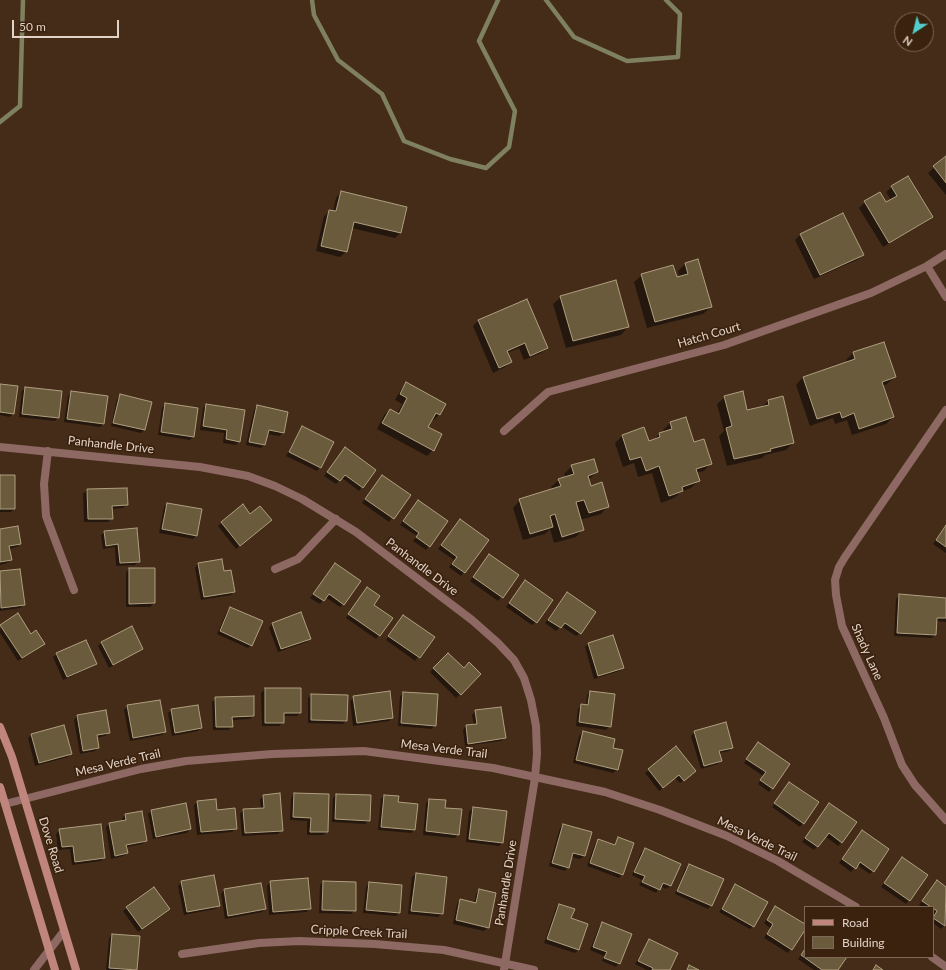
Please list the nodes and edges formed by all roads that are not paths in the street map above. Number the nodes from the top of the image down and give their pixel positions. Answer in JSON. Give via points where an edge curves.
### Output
{"nodes":[{"id":1,"x":946,"y":254,"type":"edge"},
{"id":2,"x":927,"y":266,"type":"junction"},
{"id":3,"x":946,"y":297,"type":"edge"},
{"id":4,"x":946,"y":410,"type":"edge"},
{"id":5,"x":504,"y":431,"type":"dead end"},
{"id":6,"x":0,"y":446,"type":"edge"},
{"id":7,"x":48,"y":451,"type":"junction"},
{"id":8,"x":336,"y":519,"type":"junction"},
{"id":9,"x":275,"y":569,"type":"dead end"},
{"id":10,"x":74,"y":590,"type":"dead end"},
{"id":11,"x":0,"y":727,"type":"edge"},
{"id":12,"x":535,"y":778,"type":"junction"},
{"id":13,"x":0,"y":787,"type":"edge"},
{"id":14,"x":24,"y":798,"type":"junction"},
{"id":15,"x":5,"y":804,"type":"junction"},
{"id":16,"x":946,"y":820,"type":"edge"},
{"id":17,"x":854,"y":906,"type":"edge"},
{"id":18,"x":64,"y":931,"type":"junction"},
{"id":19,"x":49,"y":951,"type":"junction"},
{"id":20,"x":182,"y":954,"type":"dead end"},
{"id":21,"x":933,"y":958,"type":"edge"},
{"id":22,"x":504,"y":966,"type":"edge"},
{"id":23,"x":946,"y":967,"type":"edge"},
{"id":24,"x":34,"y":970,"type":"edge"},
{"id":25,"x":55,"y":970,"type":"edge"},
{"id":26,"x":76,"y":970,"type":"edge"},
{"id":27,"x":534,"y":970,"type":"edge"}],
"edges":[{"from":1,"to":2,"type":"street","name":"Hatch Court"},
{"from":2,"to":3,"type":"street"},
{"from":2,"to":5,"type":"street","name":"Hatch Court","via":[[871,293],[724,345],[548,392]]},
{"from":4,"to":16,"type":"street","name":"Shady Lane","via":[[839,567],[836,595],[842,626],[884,718],[902,765],[915,785]]},
{"from":6,"to":7,"type":"street","name":"Panhandle Drive"},
{"from":7,"to":8,"type":"street","name":"Panhandle Drive","via":[[200,467],[248,476],[302,499]]},
{"from":7,"to":10,"type":"street","via":[[44,484],[46,516]]},
{"from":8,"to":9,"type":"street","via":[[298,559]]},
{"from":8,"to":12,"type":"street","name":"Panhandle Drive","via":[[472,620],[514,660],[524,678],[532,706],[537,754]]},
{"from":11,"to":14,"type":"main road","name":"Dove Road"},
{"from":12,"to":14,"type":"street","name":"Mesa Verde Trail","via":[[493,768],[364,751],[272,754],[186,761]]},
{"from":12,"to":17,"type":"street","name":"Mesa Verde Trail","via":[[605,792],[727,836],[778,861]]},
{"from":12,"to":22,"type":"street","name":"Panhandle Drive"},
{"from":13,"to":15,"type":"main road"},
{"from":14,"to":15,"type":"street","name":"Mesa Verde Trail"},
{"from":14,"to":18,"type":"main road","name":"Dove Road"},
{"from":15,"to":19,"type":"main road"},
{"from":18,"to":19,"type":"street"},
{"from":18,"to":26,"type":"main road","name":"Dove Road"},
{"from":19,"to":24,"type":"street"},
{"from":19,"to":25,"type":"main road"},
{"from":20,"to":22,"type":"street","name":"Cripple Creek Trail","via":[[259,943],[329,942],[444,950]]},
{"from":21,"to":23,"type":"street"},
{"from":22,"to":27,"type":"street","name":"Cripple Creek Trail"}]}
